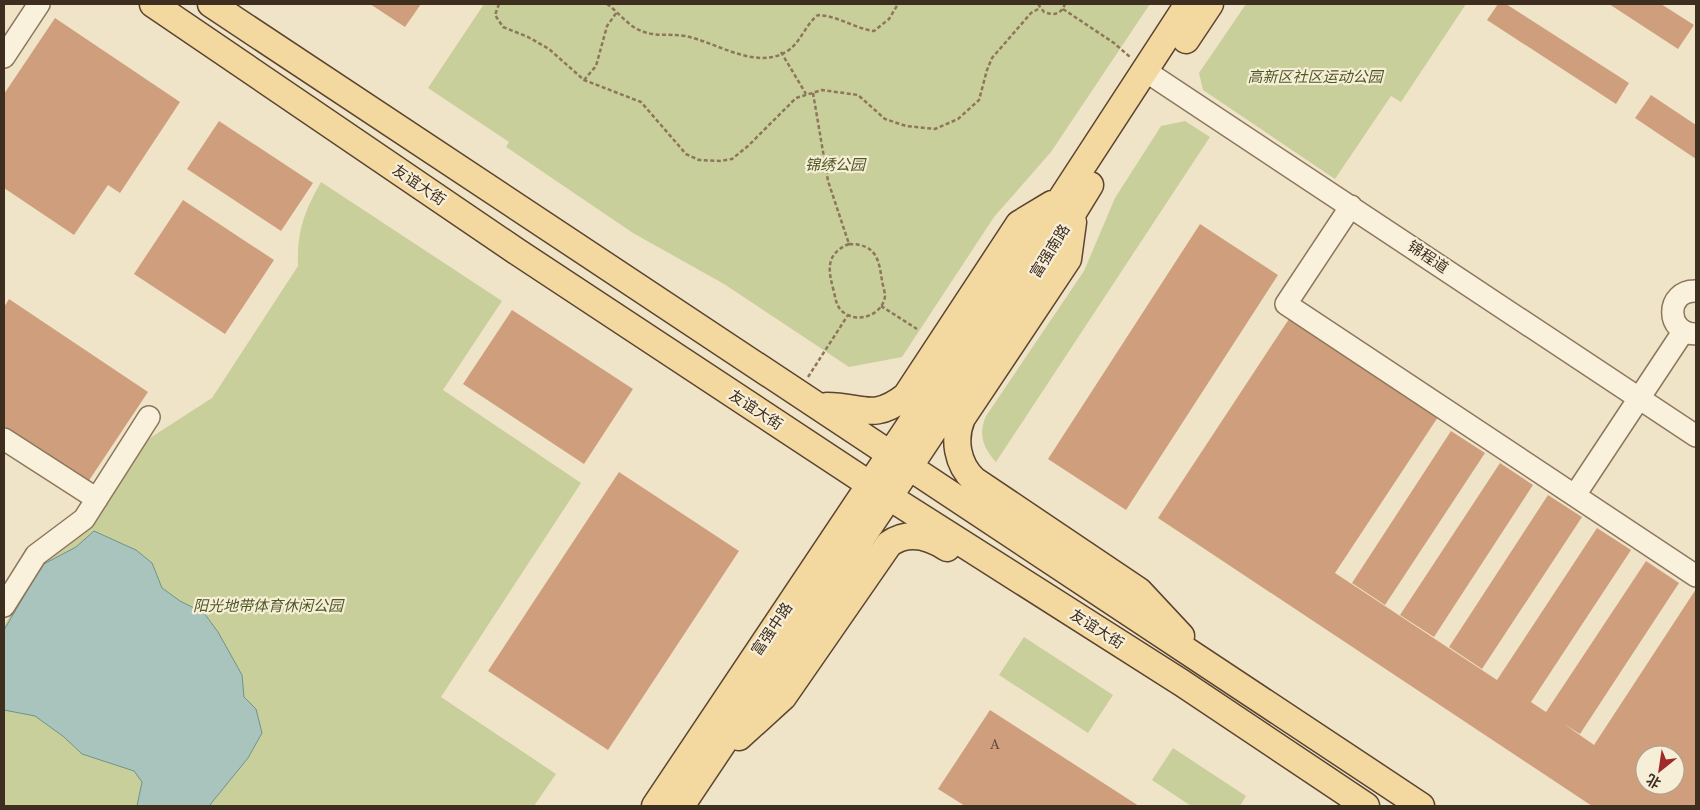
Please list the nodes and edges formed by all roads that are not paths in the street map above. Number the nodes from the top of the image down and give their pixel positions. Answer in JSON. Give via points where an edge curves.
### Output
{"nodes":[{"id":1,"x":39,"y":4,"type":"edge"},
{"id":2,"x":153,"y":4,"type":"edge"},
{"id":3,"x":211,"y":4,"type":"edge"},
{"id":4,"x":1188,"y":4,"type":"edge"},
{"id":5,"x":1210,"y":4,"type":"edge"},
{"id":6,"x":4,"y":57,"type":"edge"},
{"id":7,"x":1152,"y":75,"type":"junction"},
{"id":8,"x":1068,"y":204,"type":"junction"},
{"id":9,"x":1351,"y":206,"type":"junction"},
{"id":10,"x":1696,"y":291,"type":"edge"},
{"id":11,"x":1690,"y":333,"type":"edge"},
{"id":12,"x":1639,"y":398,"type":"junction"},
{"id":13,"x":809,"y":399,"type":"junction"},
{"id":14,"x":149,"y":417,"type":"dead end"},
{"id":15,"x":1696,"y":436,"type":"edge"},
{"id":16,"x":4,"y":440,"type":"edge"},
{"id":17,"x":900,"y":460,"type":"junction"},
{"id":18,"x":879,"y":491,"type":"junction"},
{"id":19,"x":1575,"y":495,"type":"junction"},
{"id":20,"x":96,"y":499,"type":"junction"},
{"id":21,"x":1696,"y":576,"type":"edge"},
{"id":22,"x":4,"y":606,"type":"edge"},
{"id":23,"x":1217,"y":672,"type":"junction"},
{"id":24,"x":1182,"y":683,"type":"junction"},
{"id":25,"x":704,"y":771,"type":"junction"},
{"id":26,"x":655,"y":806,"type":"edge"},
{"id":27,"x":681,"y":806,"type":"edge"},
{"id":28,"x":1366,"y":806,"type":"edge"},
{"id":29,"x":1421,"y":806,"type":"edge"}],
"edges":[{"from":1,"to":6,"type":"street"},
{"from":2,"to":18,"type":"main road","name":"友谊大街","via":[[516,251]]},
{"from":3,"to":13,"type":"main road","name":"友谊大街"},
{"from":4,"to":7,"type":"main road","name":"富强南路"},
{"from":5,"to":7,"type":"main road","name":"富强南路"},
{"from":7,"to":8,"type":"main road","name":"富强南路"},
{"from":7,"to":9,"type":"street","name":"锦程道"},
{"from":8,"to":13,"type":"main road","via":[[1019,224],[906,396],[879,411],[857,411]]},
{"from":8,"to":17,"type":"main road","name":"富强南路"},
{"from":8,"to":23,"type":"main road","via":[[1068,259],[962,418],[957,437],[962,465],[974,480],[1139,591]]},
{"from":9,"to":12,"type":"street","name":"锦程道"},
{"from":9,"to":19,"type":"street","via":[[1286,304]]},
{"from":10,"to":11,"type":"street","via":[[1684,293],[1674,303],[1672,317]]},
{"from":11,"to":12,"type":"street"},
{"from":12,"to":15,"type":"street","name":"锦程道"},
{"from":12,"to":19,"type":"street"},
{"from":13,"to":17,"type":"main road","name":"友谊大街"},
{"from":14,"to":20,"type":"street"},
{"from":16,"to":20,"type":"street"},
{"from":17,"to":18,"type":"main road","name":"富强中路"},
{"from":17,"to":23,"type":"main road","name":"友谊大街"},
{"from":18,"to":24,"type":"main road","name":"友谊大街"},
{"from":18,"to":25,"type":"main road","name":"富强中路"},
{"from":18,"to":26,"type":"main road","name":"富强中路"},
{"from":19,"to":21,"type":"street"},
{"from":20,"to":22,"type":"street","via":[[84,519],[36,555]]},
{"from":23,"to":29,"type":"main road","name":"友谊大街"},
{"from":24,"to":25,"type":"main road","via":[[1120,657],[940,544],[923,537],[905,536],[889,544],[881,554],[777,704]]},
{"from":24,"to":28,"type":"main road","name":"友谊大街"},
{"from":25,"to":27,"type":"main road","name":"富强中路"}]}
